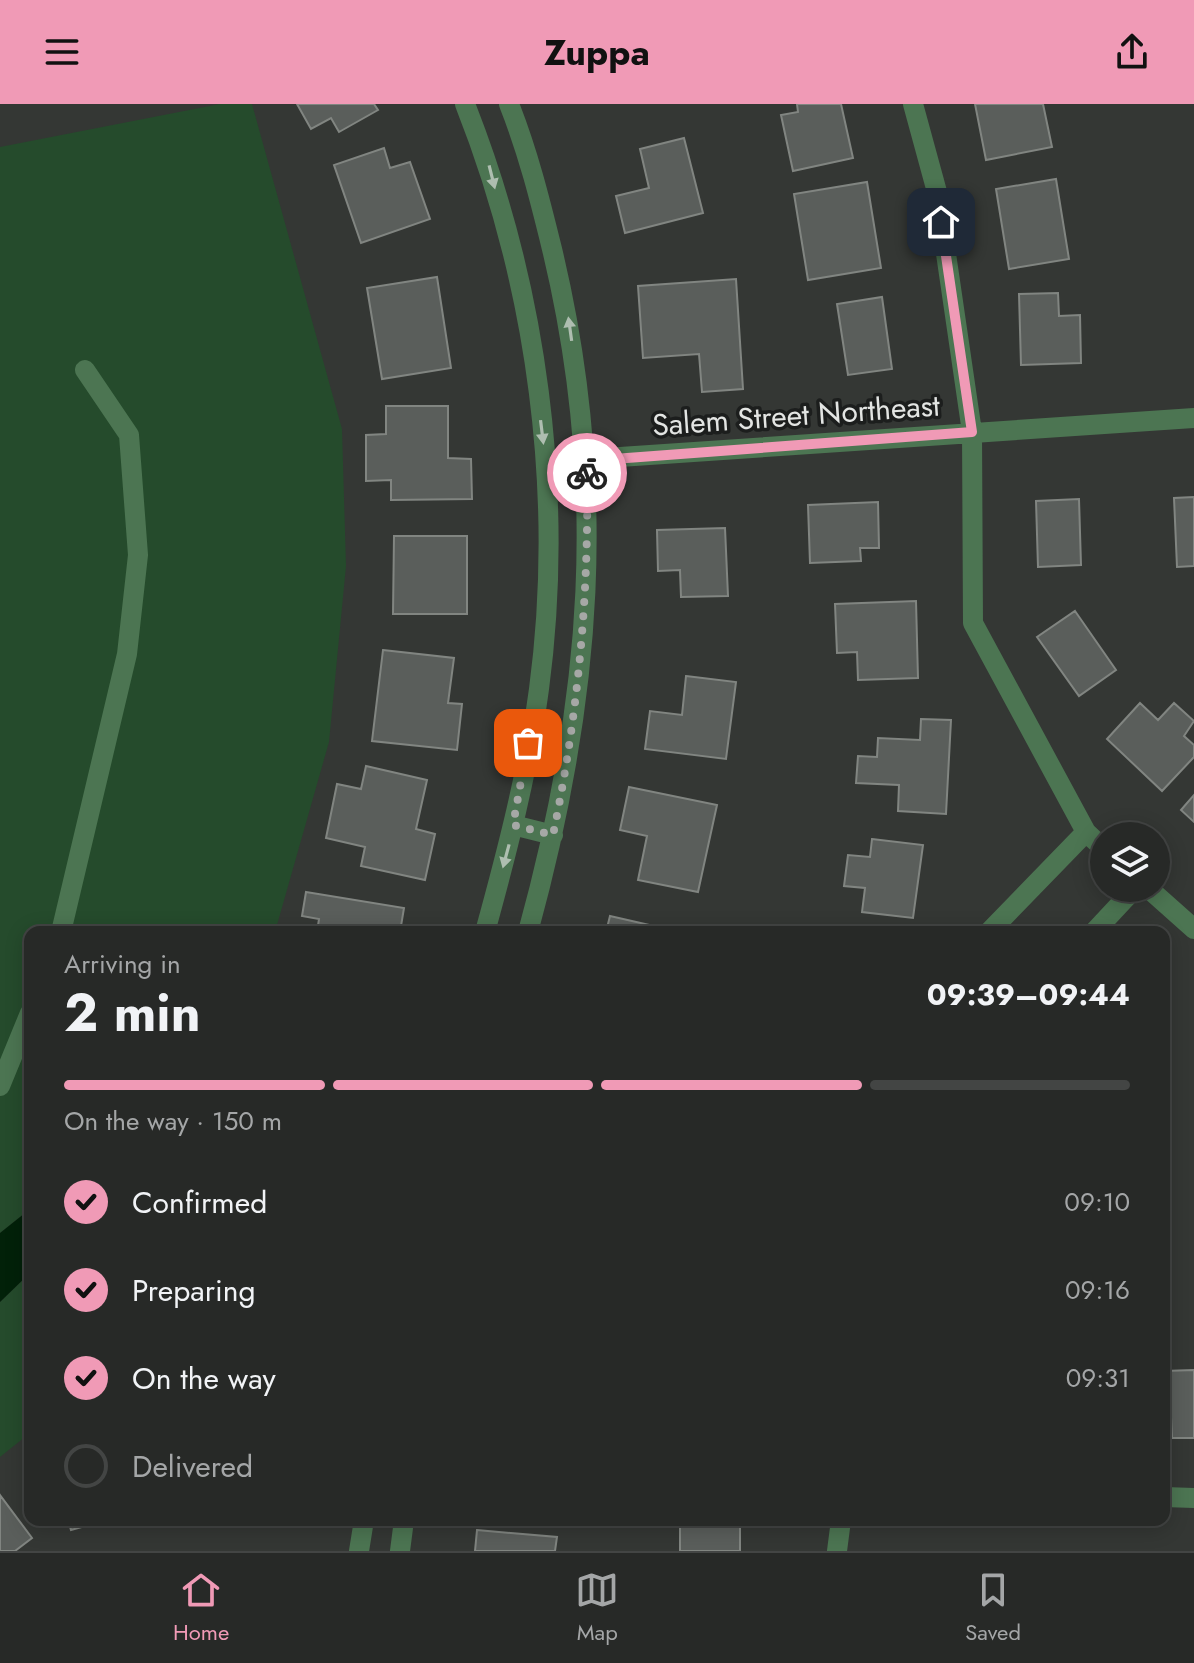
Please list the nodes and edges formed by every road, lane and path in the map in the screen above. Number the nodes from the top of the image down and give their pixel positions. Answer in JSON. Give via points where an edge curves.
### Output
{"nodes":[{"id":1,"x":465,"y":104,"type":"edge"},
{"id":2,"x":509,"y":104,"type":"edge"},
{"id":3,"x":913,"y":104,"type":"edge"},
{"id":4,"x":85,"y":370,"type":"dead end"},
{"id":5,"x":1194,"y":418,"type":"edge"},
{"id":6,"x":972,"y":432,"type":"junction"},
{"id":7,"x":587,"y":461,"type":"junction"},
{"id":8,"x":546,"y":462,"type":"junction"},
{"id":9,"x":513,"y":825,"type":"junction"},
{"id":10,"x":1086,"y":832,"type":"junction"},
{"id":11,"x":553,"y":835,"type":"junction"},
{"id":12,"x":1090,"y":836,"type":"edge"},
{"id":13,"x":1122,"y":902,"type":"edge"},
{"id":14,"x":1164,"y":902,"type":"edge"},
{"id":15,"x":62,"y":926,"type":"edge"},
{"id":16,"x":487,"y":926,"type":"edge"},
{"id":17,"x":530,"y":926,"type":"edge"},
{"id":18,"x":995,"y":926,"type":"edge"},
{"id":19,"x":1100,"y":926,"type":"edge"},
{"id":20,"x":1194,"y":929,"type":"edge"},
{"id":21,"x":24,"y":1028,"type":"edge"},
{"id":22,"x":0,"y":1086,"type":"edge"},
{"id":23,"x":1170,"y":1497,"type":"edge"},
{"id":24,"x":1194,"y":1498,"type":"edge"},
{"id":25,"x":363,"y":1526,"type":"edge"},
{"id":26,"x":403,"y":1526,"type":"edge"},
{"id":27,"x":840,"y":1526,"type":"edge"},
{"id":28,"x":359,"y":1551,"type":"edge"},
{"id":29,"x":400,"y":1551,"type":"edge"},
{"id":30,"x":837,"y":1551,"type":"edge"}],
"edges":[{"from":1,"to":8,"type":"street","one_way":true,"via":[[489,164],[527,316]]},
{"from":7,"to":2,"type":"street","one_way":true,"via":[[569,319],[528,153]]},
{"from":3,"to":6,"type":"street","via":[[937,192]]},
{"from":4,"to":15,"type":"street","via":[[129,435],[138,555],[127,654]]},
{"from":5,"to":6,"type":"street","name":"Salem Street Northeast"},
{"from":6,"to":7,"type":"street","name":"Salem Street Northeast"},
{"from":6,"to":10,"type":"street","via":[[973,623]]},
{"from":7,"to":8,"type":"street","name":"Salem Street Northeast"},
{"from":7,"to":11,"type":"street","via":[[588,571],[579,686]]},
{"from":8,"to":9,"type":"street","via":[[547,577],[539,689]]},
{"from":9,"to":11,"type":"street"},
{"from":9,"to":16,"type":"street","one_way":true},
{"from":10,"to":12,"type":"street"},
{"from":10,"to":18,"type":"street"},
{"from":11,"to":17,"type":"street"},
{"from":13,"to":19,"type":"street"},
{"from":14,"to":20,"type":"street"},
{"from":21,"to":22,"type":"street"},
{"from":23,"to":24,"type":"street"},
{"from":25,"to":28,"type":"street"},
{"from":26,"to":29,"type":"street"},
{"from":27,"to":30,"type":"street"}]}
